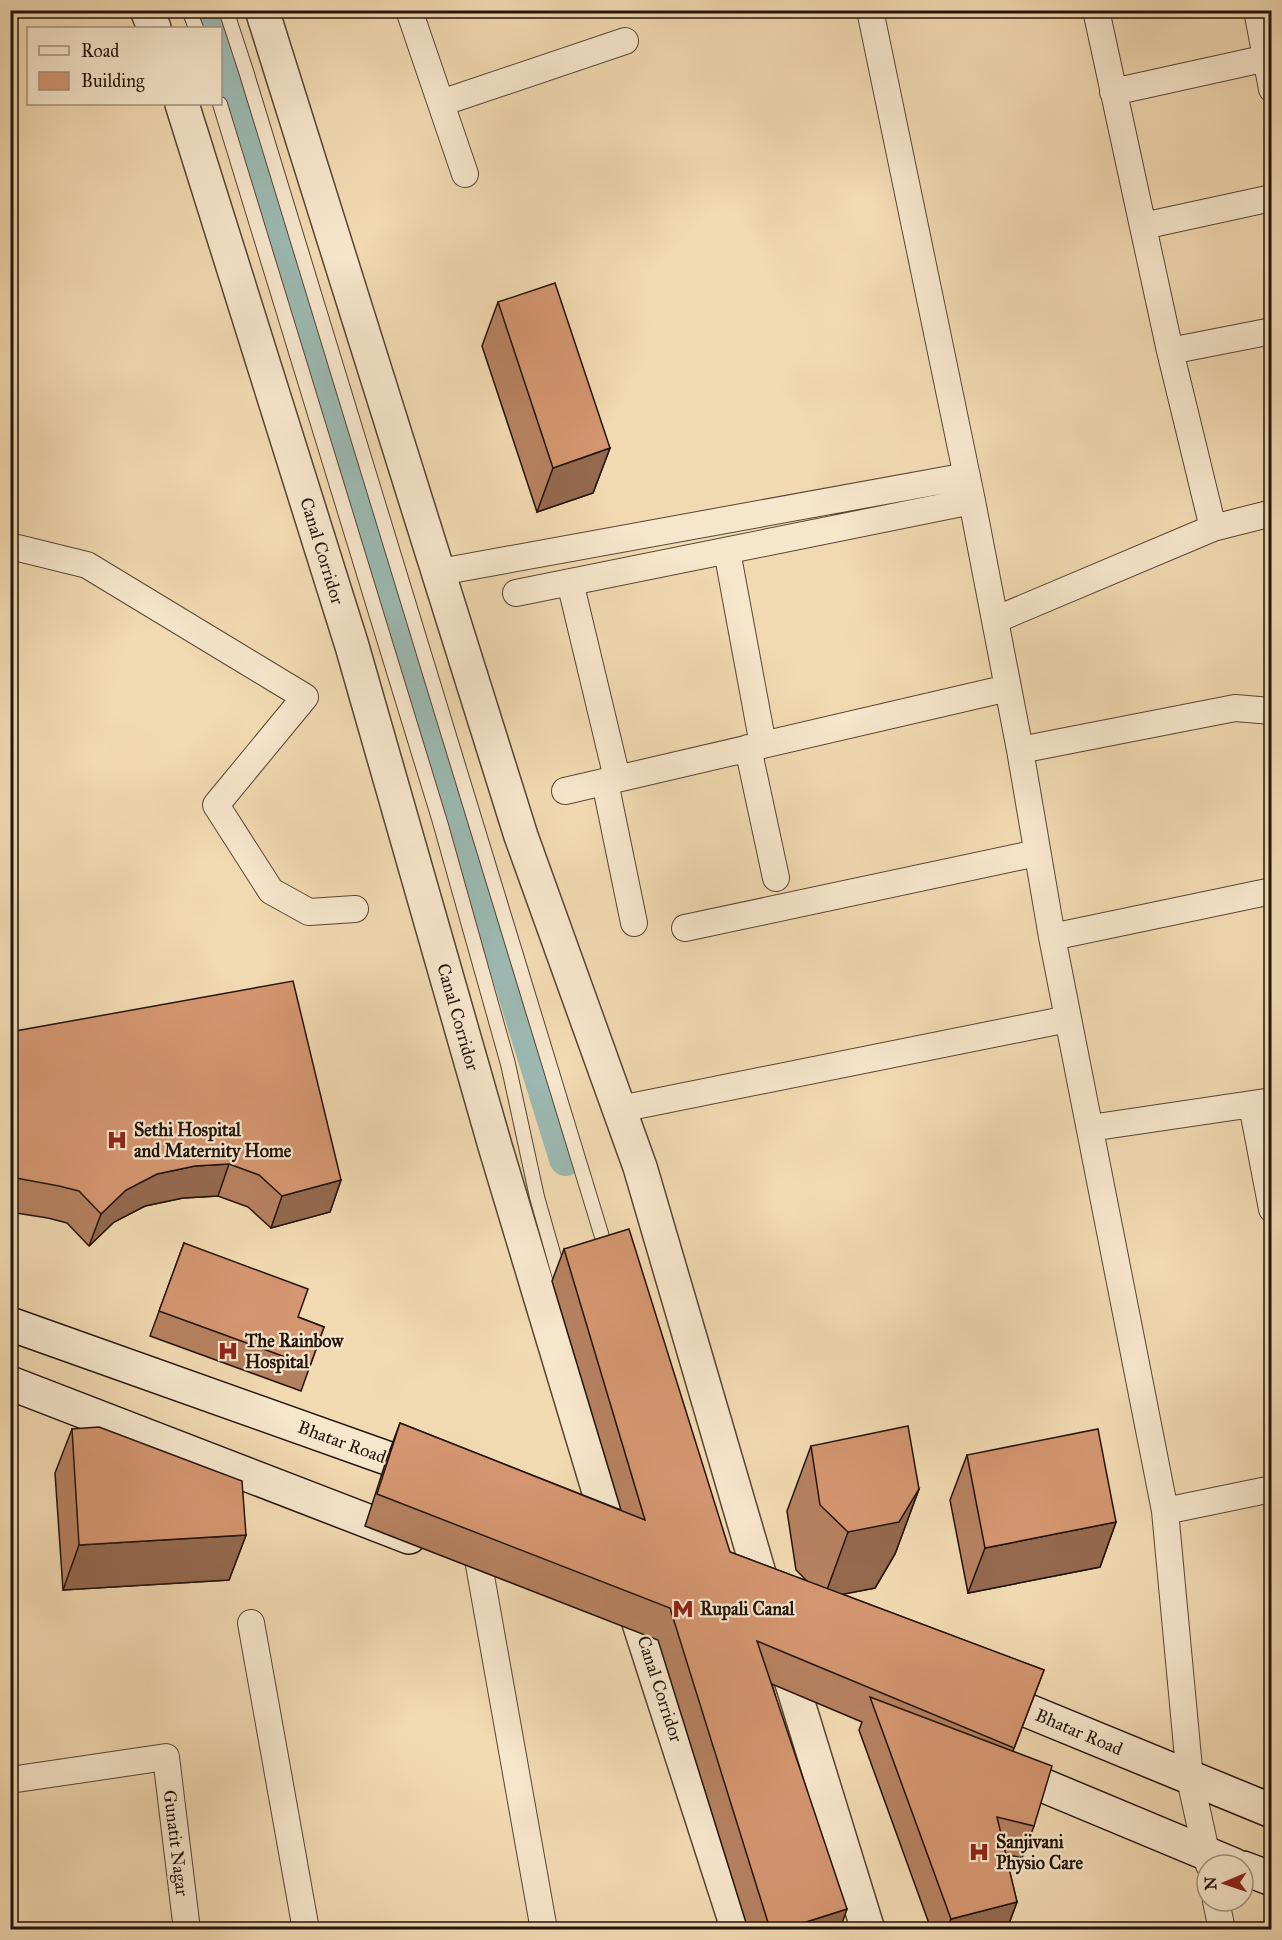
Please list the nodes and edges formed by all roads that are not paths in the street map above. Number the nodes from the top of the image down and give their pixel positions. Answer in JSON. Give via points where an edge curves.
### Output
{"nodes":[{"id":1,"x":147,"y":10,"type":"edge"},
{"id":2,"x":189,"y":10,"type":"edge"},
{"id":3,"x":226,"y":10,"type":"edge"},
{"id":4,"x":262,"y":10,"type":"edge"},
{"id":5,"x":409,"y":10,"type":"edge"},
{"id":6,"x":870,"y":10,"type":"edge"},
{"id":7,"x":1096,"y":10,"type":"edge"},
{"id":8,"x":1257,"y":10,"type":"edge"},
{"id":9,"x":154,"y":27,"type":"edge"},
{"id":10,"x":196,"y":27,"type":"edge"},
{"id":11,"x":625,"y":41,"type":"dead end"},
{"id":12,"x":1269,"y":58,"type":"edge"},
{"id":13,"x":1272,"y":89,"type":"edge"},
{"id":14,"x":1113,"y":92,"type":"junction"},
{"id":15,"x":441,"y":103,"type":"junction"},
{"id":16,"x":182,"y":105,"type":"edge"},
{"id":17,"x":220,"y":105,"type":"edge"},
{"id":18,"x":465,"y":174,"type":"dead end"},
{"id":19,"x":1272,"y":198,"type":"edge"},
{"id":20,"x":1143,"y":226,"type":"junction"},
{"id":21,"x":1272,"y":331,"type":"edge"},
{"id":22,"x":1170,"y":351,"type":"junction"},
{"id":23,"x":967,"y":476,"type":"junction"},
{"id":24,"x":972,"y":501,"type":"junction"},
{"id":25,"x":1272,"y":513,"type":"edge"},
{"id":26,"x":1213,"y":528,"type":"junction"},
{"id":27,"x":10,"y":549,"type":"edge"},
{"id":28,"x":726,"y":551,"type":"junction"},
{"id":29,"x":440,"y":572,"type":"junction"},
{"id":30,"x":570,"y":582,"type":"junction"},
{"id":31,"x":516,"y":593,"type":"dead end"},
{"id":32,"x":995,"y":620,"type":"junction"},
{"id":33,"x":1008,"y":688,"type":"junction"},
{"id":34,"x":1272,"y":711,"type":"edge"},
{"id":35,"x":755,"y":747,"type":"junction"},
{"id":36,"x":1020,"y":750,"type":"junction"},
{"id":37,"x":611,"y":780,"type":"junction"},
{"id":38,"x":565,"y":791,"type":"dead end"},
{"id":39,"x":1037,"y":853,"type":"junction"},
{"id":40,"x":776,"y":878,"type":"dead end"},
{"id":41,"x":1272,"y":891,"type":"edge"},
{"id":42,"x":355,"y":909,"type":"dead end"},
{"id":43,"x":634,"y":923,"type":"dead end"},
{"id":44,"x":685,"y":928,"type":"dead end"},
{"id":45,"x":1052,"y":938,"type":"junction"},
{"id":46,"x":1068,"y":1019,"type":"junction"},
{"id":47,"x":1262,"y":1103,"type":"edge"},
{"id":48,"x":620,"y":1109,"type":"junction"},
{"id":49,"x":1090,"y":1128,"type":"junction"},
{"id":50,"x":1272,"y":1209,"type":"edge"},
{"id":51,"x":609,"y":1262,"type":"edge"},
{"id":52,"x":566,"y":1299,"type":"dead end"},
{"id":53,"x":10,"y":1324,"type":"edge"},
{"id":54,"x":10,"y":1383,"type":"edge"},
{"id":55,"x":456,"y":1483,"type":"edge"},
{"id":56,"x":1272,"y":1489,"type":"edge"},
{"id":57,"x":1165,"y":1511,"type":"junction"},
{"id":58,"x":579,"y":1526,"type":"edge"},
{"id":59,"x":612,"y":1538,"type":"junction"},
{"id":60,"x":649,"y":1552,"type":"edge"},
{"id":61,"x":457,"y":1556,"type":"junction"},
{"id":62,"x":513,"y":1575,"type":"edge"},
{"id":63,"x":736,"y":1588,"type":"edge"},
{"id":64,"x":767,"y":1601,"type":"junction"},
{"id":65,"x":602,"y":1603,"type":"edge"},
{"id":66,"x":635,"y":1614,"type":"junction"},
{"id":67,"x":800,"y":1615,"type":"edge"},
{"id":68,"x":251,"y":1623,"type":"dead end"},
{"id":69,"x":672,"y":1628,"type":"edge"},
{"id":70,"x":759,"y":1664,"type":"edge"},
{"id":71,"x":790,"y":1677,"type":"junction"},
{"id":72,"x":962,"y":1683,"type":"edge"},
{"id":73,"x":823,"y":1691,"type":"edge"},
{"id":74,"x":976,"y":1757,"type":"edge"},
{"id":75,"x":1190,"y":1779,"type":"junction"},
{"id":76,"x":10,"y":1780,"type":"edge"},
{"id":77,"x":1272,"y":1811,"type":"edge"},
{"id":78,"x":1198,"y":1853,"type":"edge"},
{"id":79,"x":1214,"y":1853,"type":"edge"},
{"id":80,"x":1255,"y":1873,"type":"edge"},
{"id":81,"x":1272,"y":1879,"type":"edge"},
{"id":82,"x":1219,"y":1913,"type":"edge"},
{"id":83,"x":187,"y":1929,"type":"edge"},
{"id":84,"x":306,"y":1929,"type":"edge"},
{"id":85,"x":544,"y":1929,"type":"edge"},
{"id":86,"x":738,"y":1929,"type":"edge"},
{"id":87,"x":868,"y":1929,"type":"edge"},
{"id":88,"x":1222,"y":1929,"type":"edge"}],
"edges":[{"from":1,"to":9,"type":"street"},
{"from":2,"to":10,"type":"lane"},
{"from":3,"to":51,"type":"lane"},
{"from":4,"to":29,"type":"street"},
{"from":5,"to":15,"type":"street"},
{"from":6,"to":23,"type":"street"},
{"from":7,"to":14,"type":"street"},
{"from":8,"to":12,"type":"street"},
{"from":11,"to":15,"type":"street"},
{"from":12,"to":13,"type":"street"},
{"from":12,"to":14,"type":"street"},
{"from":14,"to":20,"type":"street"},
{"from":15,"to":18,"type":"street"},
{"from":16,"to":59,"type":"street","name":"Canal Corridor","via":[[352,646]]},
{"from":17,"to":52,"type":"lane","via":[[440,822],[508,1064],[537,1197]]},
{"from":19,"to":20,"type":"street"},
{"from":20,"to":22,"type":"street"},
{"from":21,"to":22,"type":"street"},
{"from":22,"to":26,"type":"street"},
{"from":23,"to":24,"type":"street"},
{"from":23,"to":29,"type":"street"},
{"from":24,"to":28,"type":"street"},
{"from":24,"to":32,"type":"street"},
{"from":25,"to":26,"type":"street"},
{"from":26,"to":32,"type":"street"},
{"from":27,"to":42,"type":"street","via":[[87,565],[305,697],[216,804],[271,891],[309,912]]},
{"from":28,"to":30,"type":"street"},
{"from":28,"to":35,"type":"street"},
{"from":29,"to":48,"type":"street","via":[[521,836]]},
{"from":30,"to":31,"type":"street"},
{"from":30,"to":37,"type":"street"},
{"from":32,"to":33,"type":"street"},
{"from":33,"to":35,"type":"street"},
{"from":33,"to":36,"type":"street"},
{"from":34,"to":36,"type":"street","via":[[1235,708]]},
{"from":35,"to":37,"type":"street"},
{"from":35,"to":40,"type":"street"},
{"from":36,"to":39,"type":"street"},
{"from":37,"to":38,"type":"street"},
{"from":37,"to":43,"type":"street"},
{"from":39,"to":44,"type":"street"},
{"from":39,"to":45,"type":"street"},
{"from":41,"to":45,"type":"street"},
{"from":45,"to":46,"type":"street"},
{"from":46,"to":48,"type":"street"},
{"from":46,"to":49,"type":"street"},
{"from":47,"to":49,"type":"street"},
{"from":47,"to":50,"type":"street"},
{"from":48,"to":64,"type":"street"},
{"from":49,"to":57,"type":"street"},
{"from":53,"to":55,"type":"street","name":"Bhatar Road"},
{"from":54,"to":61,"type":"street"},
{"from":56,"to":57,"type":"street"},
{"from":57,"to":75,"type":"street"},
{"from":58,"to":59,"type":"street"},
{"from":59,"to":60,"type":"street"},
{"from":59,"to":66,"type":"street","name":"Canal Corridor"},
{"from":61,"to":62,"type":"street"},
{"from":61,"to":85,"type":"street"},
{"from":63,"to":64,"type":"street"},
{"from":64,"to":67,"type":"street"},
{"from":64,"to":71,"type":"street"},
{"from":65,"to":66,"type":"street"},
{"from":66,"to":69,"type":"street"},
{"from":66,"to":86,"type":"street","name":"Canal Corridor"},
{"from":68,"to":84,"type":"street"},
{"from":70,"to":71,"type":"street"},
{"from":71,"to":73,"type":"street"},
{"from":71,"to":87,"type":"street"},
{"from":72,"to":75,"type":"street","name":"Bhatar Road"},
{"from":74,"to":78,"type":"street"},
{"from":75,"to":77,"type":"street","name":"Bhatar Road"},
{"from":75,"to":79,"type":"street"},
{"from":76,"to":83,"type":"street","name":"Gunatit Nagar","via":[[166,1757]]},
{"from":80,"to":81,"type":"street"},
{"from":82,"to":88,"type":"street"}]}
